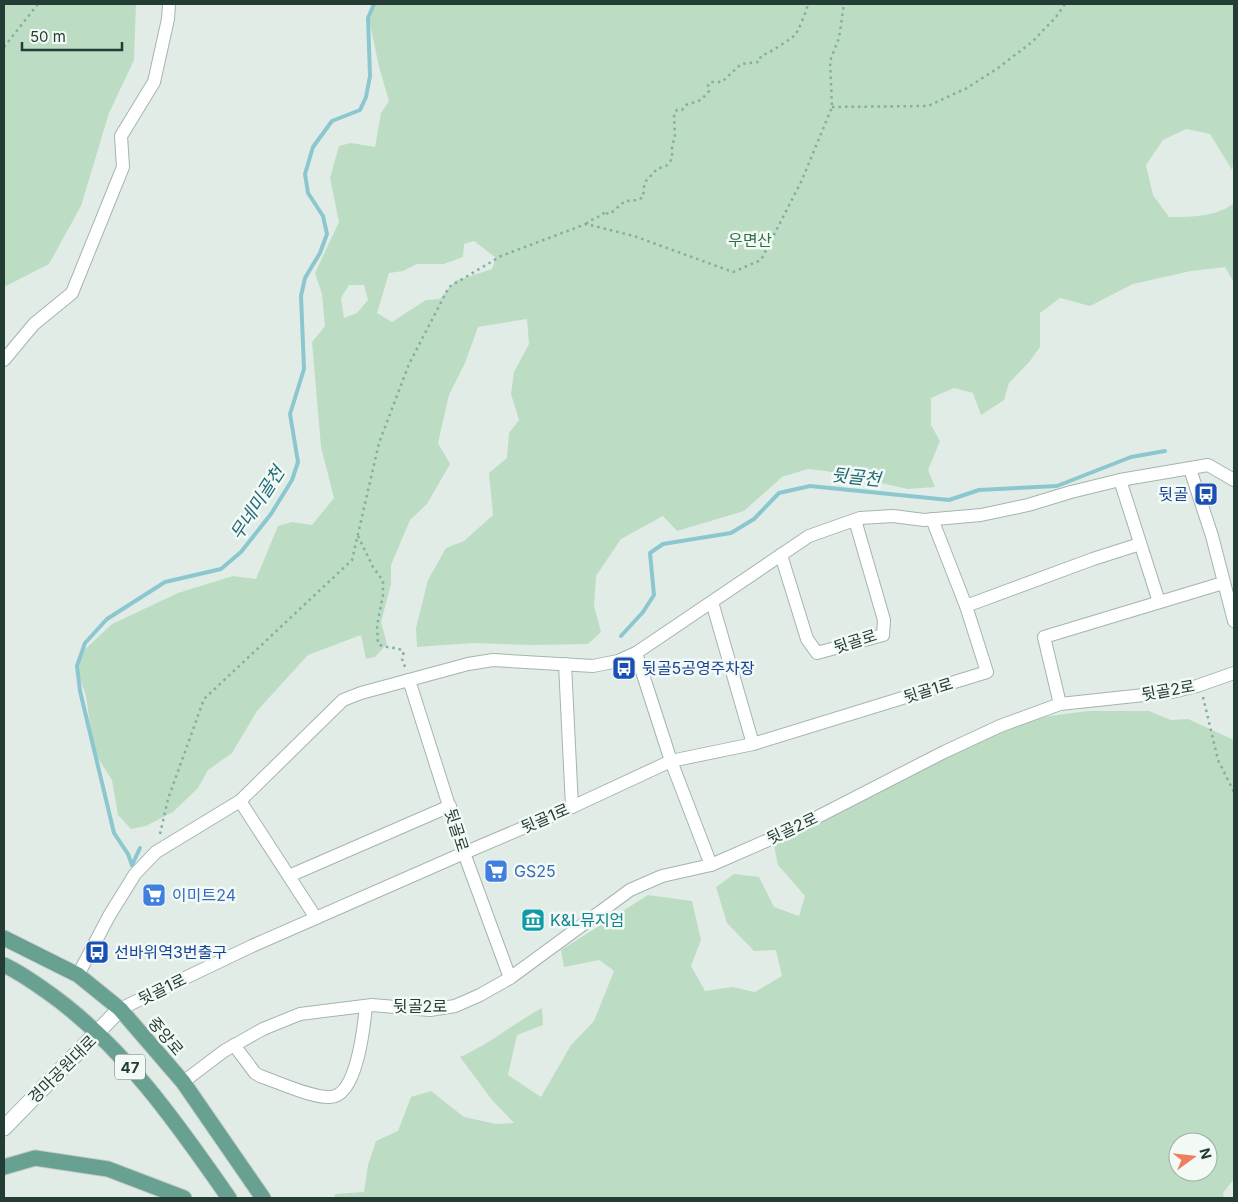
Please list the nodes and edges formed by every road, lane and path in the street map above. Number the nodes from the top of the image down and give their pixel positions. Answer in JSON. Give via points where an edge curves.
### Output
{"nodes":[{"id":1,"x":38,"y":4,"type":"edge"},
{"id":2,"x":169,"y":4,"type":"edge"},
{"id":3,"x":808,"y":4,"type":"edge"},
{"id":4,"x":844,"y":4,"type":"edge"},
{"id":5,"x":1065,"y":4,"type":"edge"},
{"id":6,"x":4,"y":48,"type":"edge"},
{"id":7,"x":832,"y":107,"type":"junction"},
{"id":8,"x":586,"y":224,"type":"junction"},
{"id":9,"x":4,"y":360,"type":"edge"},
{"id":10,"x":1190,"y":469,"type":"junction"},
{"id":11,"x":1120,"y":480,"type":"junction"},
{"id":12,"x":1234,"y":480,"type":"edge"},
{"id":13,"x":932,"y":519,"type":"junction"},
{"id":14,"x":855,"y":520,"type":"junction"},
{"id":15,"x":358,"y":535,"type":"junction"},
{"id":16,"x":1140,"y":544,"type":"junction"},
{"id":17,"x":781,"y":555,"type":"junction"},
{"id":18,"x":1223,"y":583,"type":"junction"},
{"id":19,"x":712,"y":602,"type":"junction"},
{"id":20,"x":1159,"y":602,"type":"junction"},
{"id":21,"x":966,"y":606,"type":"junction"},
{"id":22,"x":1234,"y":621,"type":"edge"},
{"id":23,"x":636,"y":653,"type":"junction"},
{"id":24,"x":565,"y":664,"type":"junction"},
{"id":25,"x":1234,"y":673,"type":"edge"},
{"id":26,"x":412,"y":679,"type":"junction"},
{"id":27,"x":1204,"y":683,"type":"junction"},
{"id":28,"x":1060,"y":704,"type":"junction"},
{"id":29,"x":753,"y":744,"type":"junction"},
{"id":30,"x":672,"y":761,"type":"junction"},
{"id":31,"x":1234,"y":792,"type":"edge"},
{"id":32,"x":240,"y":801,"type":"junction"},
{"id":33,"x":450,"y":806,"type":"junction"},
{"id":34,"x":572,"y":807,"type":"junction"},
{"id":35,"x":156,"y":852,"type":"junction"},
{"id":36,"x":464,"y":852,"type":"junction"},
{"id":37,"x":711,"y":864,"type":"junction"},
{"id":38,"x":289,"y":876,"type":"junction"},
{"id":39,"x":316,"y":918,"type":"junction"},
{"id":40,"x":4,"y":938,"type":"edge"},
{"id":41,"x":4,"y":965,"type":"edge"},
{"id":42,"x":78,"y":975,"type":"junction"},
{"id":43,"x":510,"y":978,"type":"junction"},
{"id":44,"x":366,"y":1006,"type":"junction"},
{"id":45,"x":120,"y":1009,"type":"junction"},
{"id":46,"x":98,"y":1032,"type":"junction"},
{"id":47,"x":234,"y":1045,"type":"junction"},
{"id":48,"x":183,"y":1082,"type":"junction"},
{"id":49,"x":4,"y":1128,"type":"edge"},
{"id":50,"x":4,"y":1166,"type":"edge"},
{"id":51,"x":184,"y":1198,"type":"edge"},
{"id":52,"x":229,"y":1198,"type":"edge"},
{"id":53,"x":263,"y":1198,"type":"edge"}],
"edges":[{"from":1,"to":6,"type":"path"},
{"from":2,"to":9,"type":"street","via":[[154,82],[121,136],[123,167],[72,293],[34,324]]},
{"from":3,"to":8,"type":"path","via":[[794,36],[761,56],[759,62],[744,63],[722,82],[710,82],[709,91],[701,100],[677,110],[674,114],[672,159],[646,181],[640,199],[625,201],[610,214],[606,211]]},
{"from":4,"to":7,"type":"path","via":[[839,38],[830,61]]},
{"from":5,"to":7,"type":"path","via":[[1025,48],[967,88],[928,106]]},
{"from":7,"to":8,"type":"path","via":[[802,180],[761,260],[733,272],[634,236]]},
{"from":8,"to":15,"type":"path","via":[[500,256],[449,287],[409,364],[379,443]]},
{"from":10,"to":11,"type":"street"},
{"from":10,"to":12,"type":"street","via":[[1208,465]]},
{"from":10,"to":18,"type":"street","via":[[1212,536]]},
{"from":11,"to":13,"type":"street","via":[[1028,506]]},
{"from":11,"to":16,"type":"street"},
{"from":13,"to":14,"type":"street","via":[[893,516]]},
{"from":13,"to":21,"type":"street"},
{"from":14,"to":17,"type":"street","via":[[809,536]]},
{"from":14,"to":17,"type":"street","name":"뒷골로","via":[[884,620],[883,635],[818,653],[808,639]]},
{"from":15,"to":26,"type":"path","via":[[368,559],[383,581],[378,644],[400,648],[404,652],[402,663]]},
{"from":15,"to":35,"type":"path","via":[[352,560],[204,699],[168,799]]},
{"from":16,"to":20,"type":"street"},
{"from":16,"to":21,"type":"street"},
{"from":17,"to":19,"type":"street"},
{"from":18,"to":20,"type":"street"},
{"from":18,"to":22,"type":"street"},
{"from":19,"to":23,"type":"street"},
{"from":19,"to":29,"type":"street"},
{"from":20,"to":28,"type":"street","via":[[1044,637]]},
{"from":21,"to":29,"type":"street","name":"뒷골1로","via":[[986,672]]},
{"from":23,"to":24,"type":"street","via":[[593,666]]},
{"from":23,"to":30,"type":"street"},
{"from":24,"to":26,"type":"street","via":[[494,660]]},
{"from":24,"to":34,"type":"street"},
{"from":25,"to":27,"type":"street","name":"뒷골2로"},
{"from":26,"to":32,"type":"street","via":[[344,700]]},
{"from":26,"to":33,"type":"street","name":"뒷골로"},
{"from":27,"to":28,"type":"street","name":"뒷골2로","via":[[1172,692]]},
{"from":27,"to":31,"type":"path","via":[[1203,700],[1218,760]]},
{"from":28,"to":37,"type":"street","name":"뒷골2로","via":[[1000,726],[798,827]]},
{"from":29,"to":30,"type":"street","name":"뒷골1로"},
{"from":30,"to":34,"type":"street","name":"뒷골1로"},
{"from":30,"to":37,"type":"street"},
{"from":32,"to":35,"type":"street"},
{"from":32,"to":38,"type":"street"},
{"from":33,"to":36,"type":"street","name":"뒷골로"},
{"from":33,"to":38,"type":"street"},
{"from":34,"to":36,"type":"street","name":"뒷골1로"},
{"from":35,"to":42,"type":"street","via":[[135,874]]},
{"from":36,"to":39,"type":"street","name":"뒷골1로"},
{"from":36,"to":43,"type":"street","name":"뒷골로"},
{"from":37,"to":43,"type":"street","name":"뒷골2로","via":[[662,876],[630,890]]},
{"from":38,"to":39,"type":"street"},
{"from":39,"to":45,"type":"street","name":"뒷골1로"},
{"from":40,"to":42,"type":"main road","name":"중앙로","number":"47"},
{"from":41,"to":46,"type":"main road","number":"47","via":[[56,998]]},
{"from":42,"to":45,"type":"main road","name":"중앙로","number":"47"},
{"from":43,"to":44,"type":"street","name":"뒷골2로","via":[[454,1006],[430,1010]]},
{"from":44,"to":47,"type":"street","name":"뒷골2로","via":[[300,1014]]},
{"from":44,"to":47,"type":"street","via":[[362,1038],[349,1081],[344,1090],[332,1098],[260,1076]]},
{"from":45,"to":46,"type":"street","name":"경마공원대로"},
{"from":45,"to":48,"type":"main road","name":"중앙로","number":"47"},
{"from":46,"to":49,"type":"street","name":"경마공원대로"},
{"from":46,"to":52,"type":"main road","number":"47","via":[[135,1072]]},
{"from":47,"to":48,"type":"street","name":"뒷골2로"},
{"from":48,"to":53,"type":"main road","name":"중앙로","number":"47"},
{"from":50,"to":51,"type":"main road","via":[[35,1158],[108,1169]]}]}
